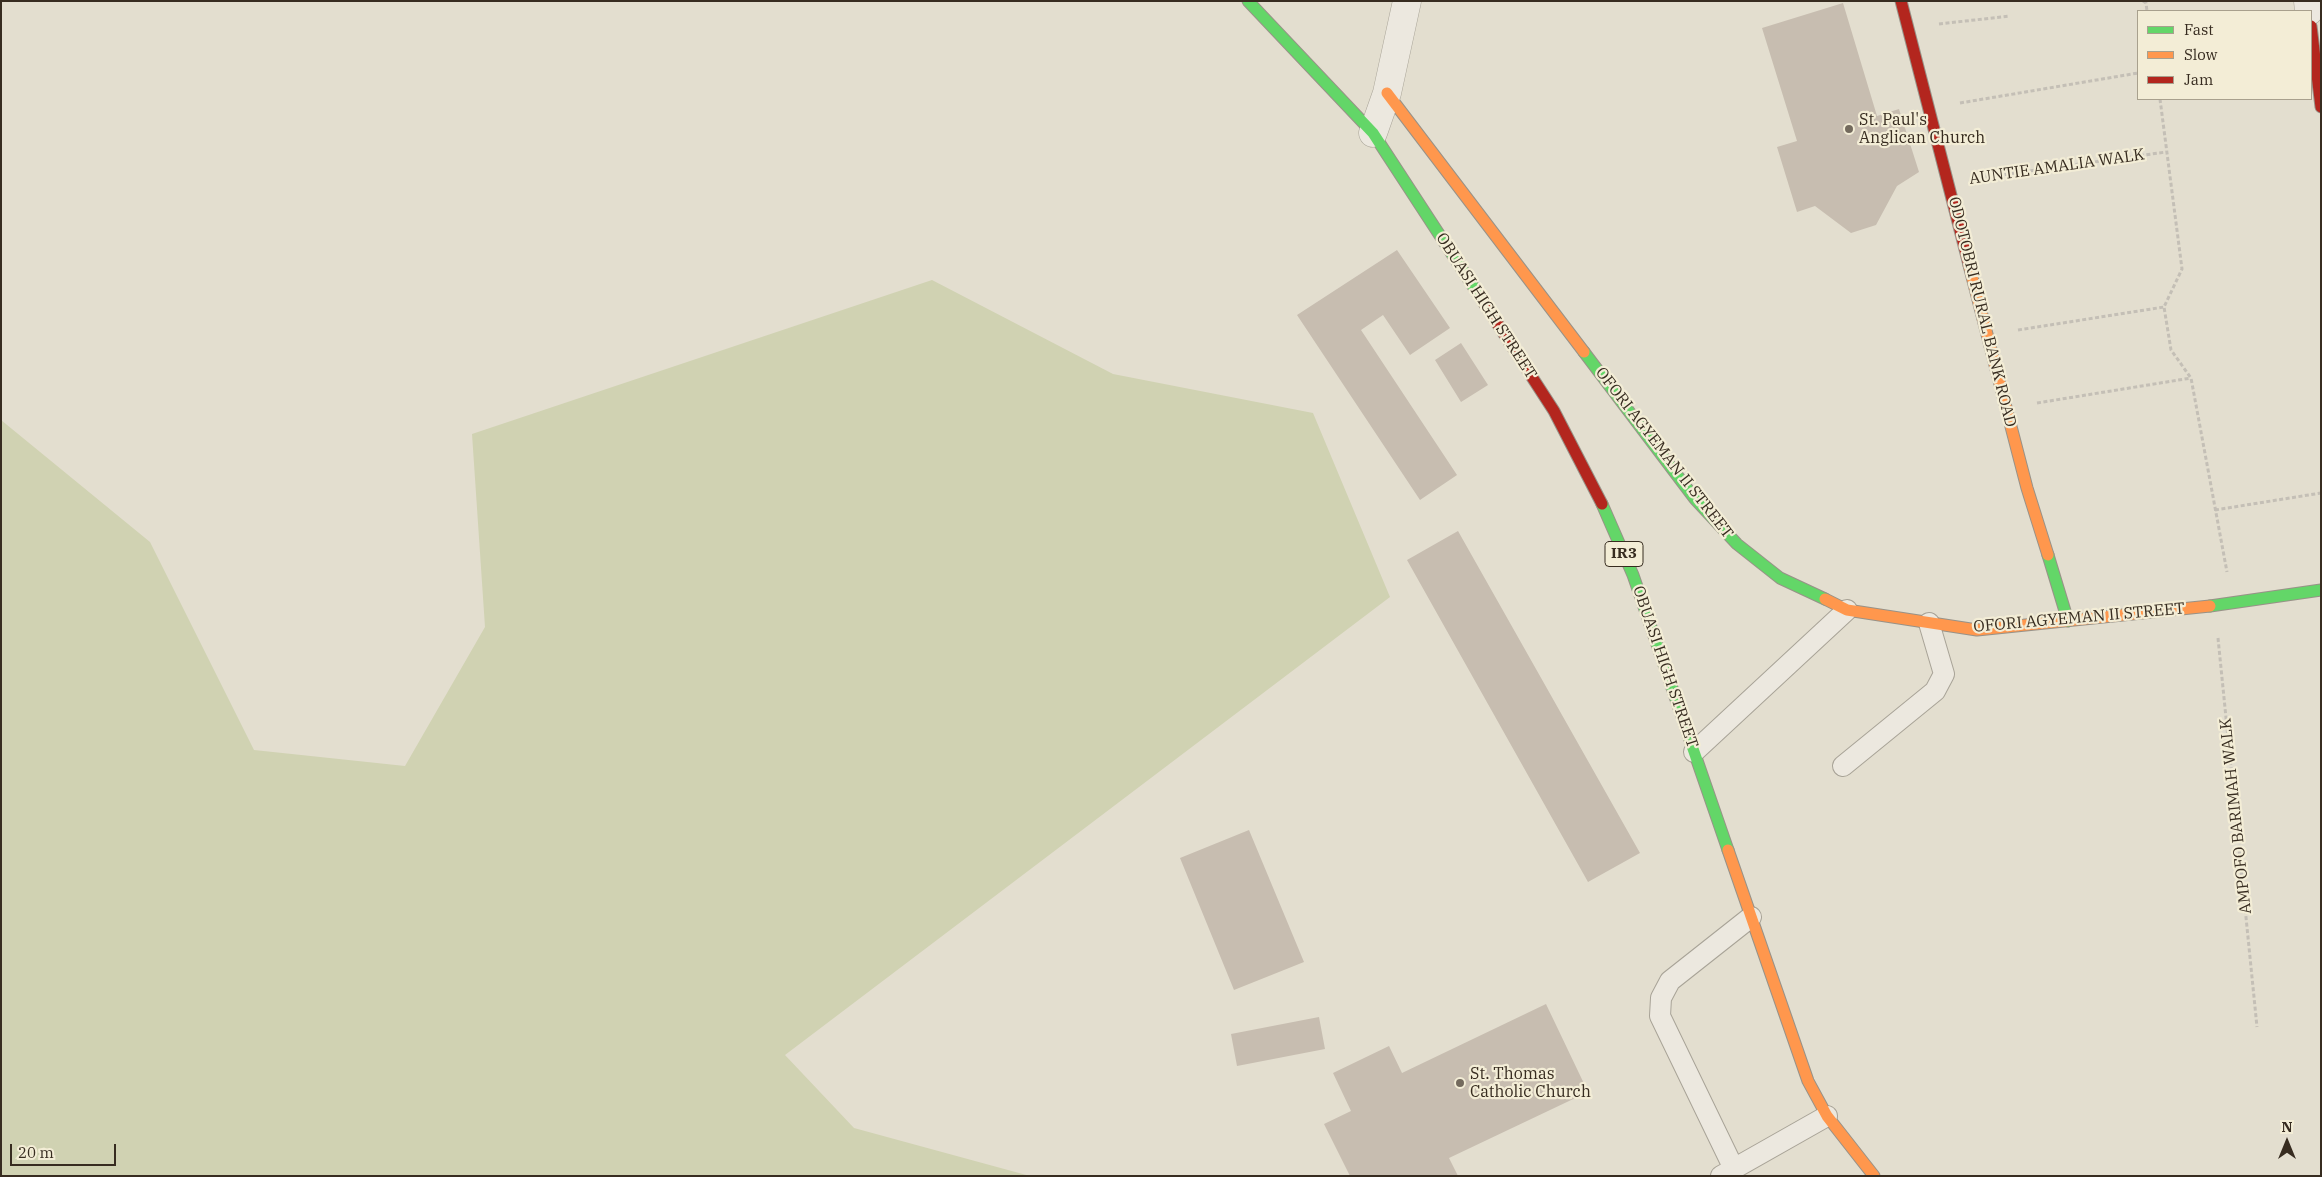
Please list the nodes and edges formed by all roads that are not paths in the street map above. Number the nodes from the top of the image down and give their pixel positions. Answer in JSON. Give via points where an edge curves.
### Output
{"nodes":[{"id":1,"x":1248,"y":1,"type":"edge"},
{"id":2,"x":1407,"y":1,"type":"edge"},
{"id":3,"x":1902,"y":1,"type":"edge"},
{"id":4,"x":2312,"y":34,"type":"edge"},
{"id":5,"x":1387,"y":93,"type":"junction"},
{"id":6,"x":2321,"y":107,"type":"edge"},
{"id":7,"x":1373,"y":133,"type":"junction"},
{"id":8,"x":2321,"y":590,"type":"edge"},
{"id":9,"x":1847,"y":610,"type":"junction"},
{"id":10,"x":2068,"y":621,"type":"junction"},
{"id":11,"x":1929,"y":622,"type":"junction"},
{"id":12,"x":1694,"y":752,"type":"junction"},
{"id":13,"x":1843,"y":766,"type":"dead end"},
{"id":14,"x":1751,"y":917,"type":"junction"},
{"id":15,"x":1827,"y":1116,"type":"junction"},
{"id":16,"x":1727,"y":1173,"type":"edge"},
{"id":17,"x":1874,"y":1176,"type":"edge"}],
"edges":[{"from":1,"to":7,"type":"street","name":"OBUASI HIGH STREET","number":"IR3"},
{"from":2,"to":5,"type":"street"},
{"from":3,"to":10,"type":"street","name":"ODOTOBRI RURAL BANK ROAD","via":[[2027,488]]},
{"from":4,"to":6,"type":"street"},
{"from":5,"to":7,"type":"street"},
{"from":5,"to":9,"type":"street","name":"OFORI AGYEMAN II STREET","via":[[1701,505],[1737,544],[1780,578]]},
{"from":7,"to":12,"type":"street","name":"OBUASI HIGH STREET","number":"IR3","via":[[1554,411],[1593,484],[1633,575]]},
{"from":8,"to":10,"type":"street","name":"OFORI AGYEMAN II STREET"},
{"from":9,"to":11,"type":"street","name":"OFORI AGYEMAN II STREET"},
{"from":9,"to":12,"type":"lane"},
{"from":10,"to":11,"type":"street","name":"OFORI AGYEMAN II STREET","via":[[1977,630]]},
{"from":11,"to":13,"type":"lane","via":[[1944,674],[1935,691]]},
{"from":12,"to":14,"type":"street","name":"OBUASI HIGH STREET","number":"IR3"},
{"from":14,"to":15,"type":"street","name":"OBUASI HIGH STREET","number":"IR3","via":[[1808,1081]]},
{"from":14,"to":16,"type":"lane","via":[[1670,982],[1661,998],[1660,1016]]},
{"from":15,"to":16,"type":"lane"},
{"from":15,"to":17,"type":"street","name":"OBUASI HIGH STREET","number":"IR3"}]}
